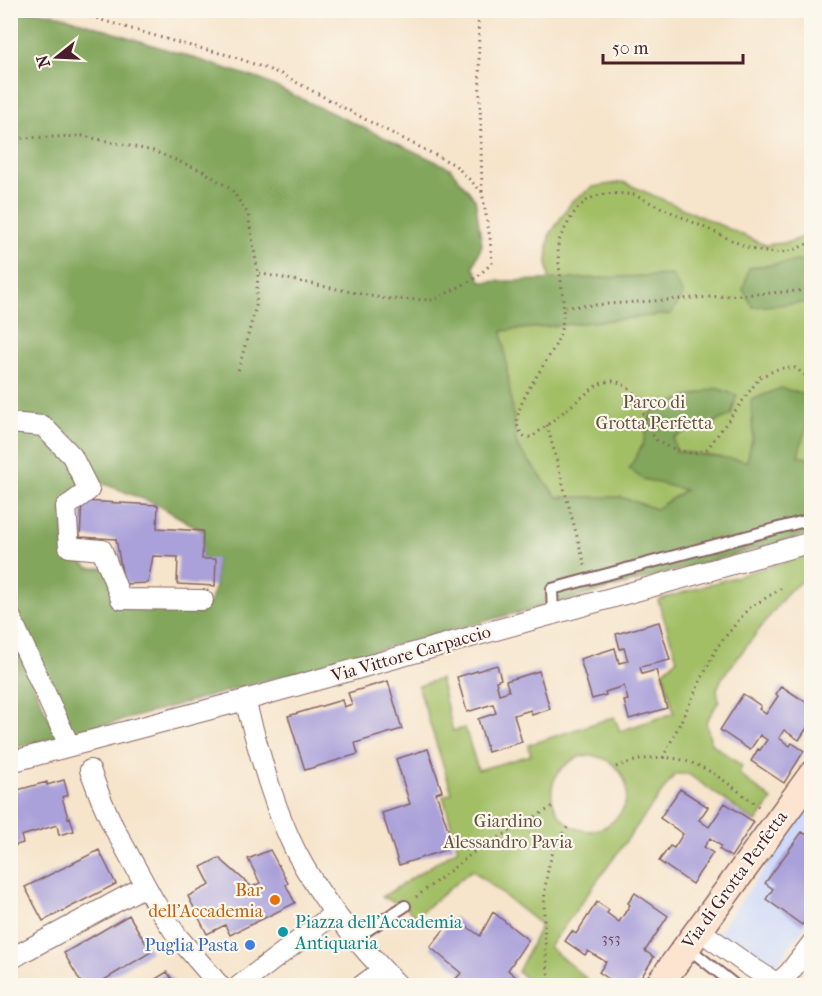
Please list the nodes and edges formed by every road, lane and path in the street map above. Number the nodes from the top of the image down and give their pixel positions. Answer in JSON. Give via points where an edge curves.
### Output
{"nodes":[{"id":1,"x":478,"y":10,"type":"edge"},
{"id":2,"x":91,"y":16,"type":"dead end"},
{"id":3,"x":10,"y":140,"type":"edge"},
{"id":4,"x":482,"y":192,"type":"junction"},
{"id":5,"x":812,"y":241,"type":"edge"},
{"id":6,"x":258,"y":273,"type":"junction"},
{"id":7,"x":812,"y":290,"type":"edge"},
{"id":8,"x":565,"y":306,"type":"junction"},
{"id":9,"x":238,"y":371,"type":"dead end"},
{"id":10,"x":812,"y":382,"type":"edge"},
{"id":11,"x":10,"y":423,"type":"edge"},
{"id":12,"x":547,"y":425,"type":"junction"},
{"id":13,"x":812,"y":519,"type":"edge"},
{"id":14,"x":812,"y":542,"type":"edge"},
{"id":15,"x":589,"y":579,"type":"junction"},
{"id":16,"x":782,"y":588,"type":"dead end"},
{"id":17,"x":203,"y":600,"type":"dead end"},
{"id":18,"x":553,"y":614,"type":"junction"},
{"id":19,"x":10,"y":616,"type":"edge"},
{"id":20,"x":245,"y":700,"type":"junction"},
{"id":21,"x":69,"y":746,"type":"junction"},
{"id":22,"x":663,"y":758,"type":"junction"},
{"id":23,"x":10,"y":762,"type":"edge"},
{"id":24,"x":616,"y":767,"type":"dead end"},
{"id":25,"x":90,"y":770,"type":"dead end"},
{"id":26,"x":812,"y":775,"type":"edge"},
{"id":27,"x":554,"y":806,"type":"dead end"},
{"id":28,"x":777,"y":821,"type":"junction"},
{"id":29,"x":569,"y":825,"type":"dead end"},
{"id":30,"x":145,"y":886,"type":"junction"},
{"id":31,"x":405,"y":906,"type":"joint"},
{"id":32,"x":335,"y":914,"type":"junction"},
{"id":33,"x":354,"y":938,"type":"junction"},
{"id":34,"x":693,"y":938,"type":"junction"},
{"id":35,"x":812,"y":942,"type":"edge"},
{"id":36,"x":17,"y":956,"type":"edge"},
{"id":37,"x":383,"y":970,"type":"junction"},
{"id":38,"x":220,"y":986,"type":"edge"},
{"id":39,"x":239,"y":986,"type":"edge"},
{"id":40,"x":361,"y":986,"type":"edge"},
{"id":41,"x":399,"y":986,"type":"edge"},
{"id":42,"x":550,"y":986,"type":"edge"},
{"id":43,"x":658,"y":986,"type":"edge"},
{"id":44,"x":736,"y":986,"type":"edge"}],
"edges":[{"from":1,"to":4,"type":"path"},
{"from":2,"to":4,"type":"path","via":[[281,74],[455,165]]},
{"from":3,"to":6,"type":"path","via":[[83,136],[153,151],[203,171],[232,190],[248,214]]},
{"from":4,"to":6,"type":"path","via":[[492,263],[476,278],[434,300],[386,299]]},
{"from":5,"to":8,"type":"path","via":[[782,252],[759,251],[634,195],[604,194],[587,199],[573,212],[558,245]]},
{"from":6,"to":9,"type":"path","via":[[256,306]]},
{"from":7,"to":8,"type":"path"},
{"from":8,"to":12,"type":"path","via":[[558,340],[519,411],[519,430],[525,437],[532,437]]},
{"from":10,"to":12,"type":"path","via":[[795,368],[780,368],[760,377],[708,448],[693,454],[657,441],[637,396],[613,381],[597,385]]},
{"from":11,"to":17,"type":"street","via":[[43,426],[72,456],[89,490],[66,507],[69,547],[102,550],[121,599]]},
{"from":12,"to":15,"type":"path"},
{"from":13,"to":15,"type":"lane"},
{"from":14,"to":18,"type":"street","name":"Via Vittore Carpaccio"},
{"from":15,"to":18,"type":"lane","via":[[552,589]]},
{"from":16,"to":22,"type":"path","via":[[748,609],[717,646]]},
{"from":18,"to":20,"type":"street","name":"Via Vittore Carpaccio"},
{"from":19,"to":21,"type":"street"},
{"from":20,"to":21,"type":"street","name":"Via Vittore Carpaccio"},
{"from":20,"to":32,"type":"street","via":[[290,838]]},
{"from":21,"to":23,"type":"street","name":"Via Vittore Carpaccio"},
{"from":22,"to":24,"type":"path"},
{"from":22,"to":28,"type":"path","via":[[686,760],[716,774]]},
{"from":25,"to":30,"type":"street"},
{"from":26,"to":28,"type":"street","name":"Via di Grotta Perfetta"},
{"from":27,"to":31,"type":"path","via":[[474,852]]},
{"from":28,"to":34,"type":"street","name":"Via di Grotta Perfetta"},
{"from":29,"to":42,"type":"path","via":[[550,862],[545,892]]},
{"from":30,"to":36,"type":"street"},
{"from":30,"to":38,"type":"street","via":[[177,936]]},
{"from":31,"to":33,"type":"lane"},
{"from":32,"to":33,"type":"street"},
{"from":32,"to":39,"type":"street"},
{"from":33,"to":37,"type":"street"},
{"from":34,"to":35,"type":"street","via":[[773,981],[789,974]]},
{"from":34,"to":43,"type":"street","name":"Via di Grotta Perfetta"},
{"from":34,"to":44,"type":"lane"},
{"from":37,"to":40,"type":"street"},
{"from":37,"to":41,"type":"street"}]}
